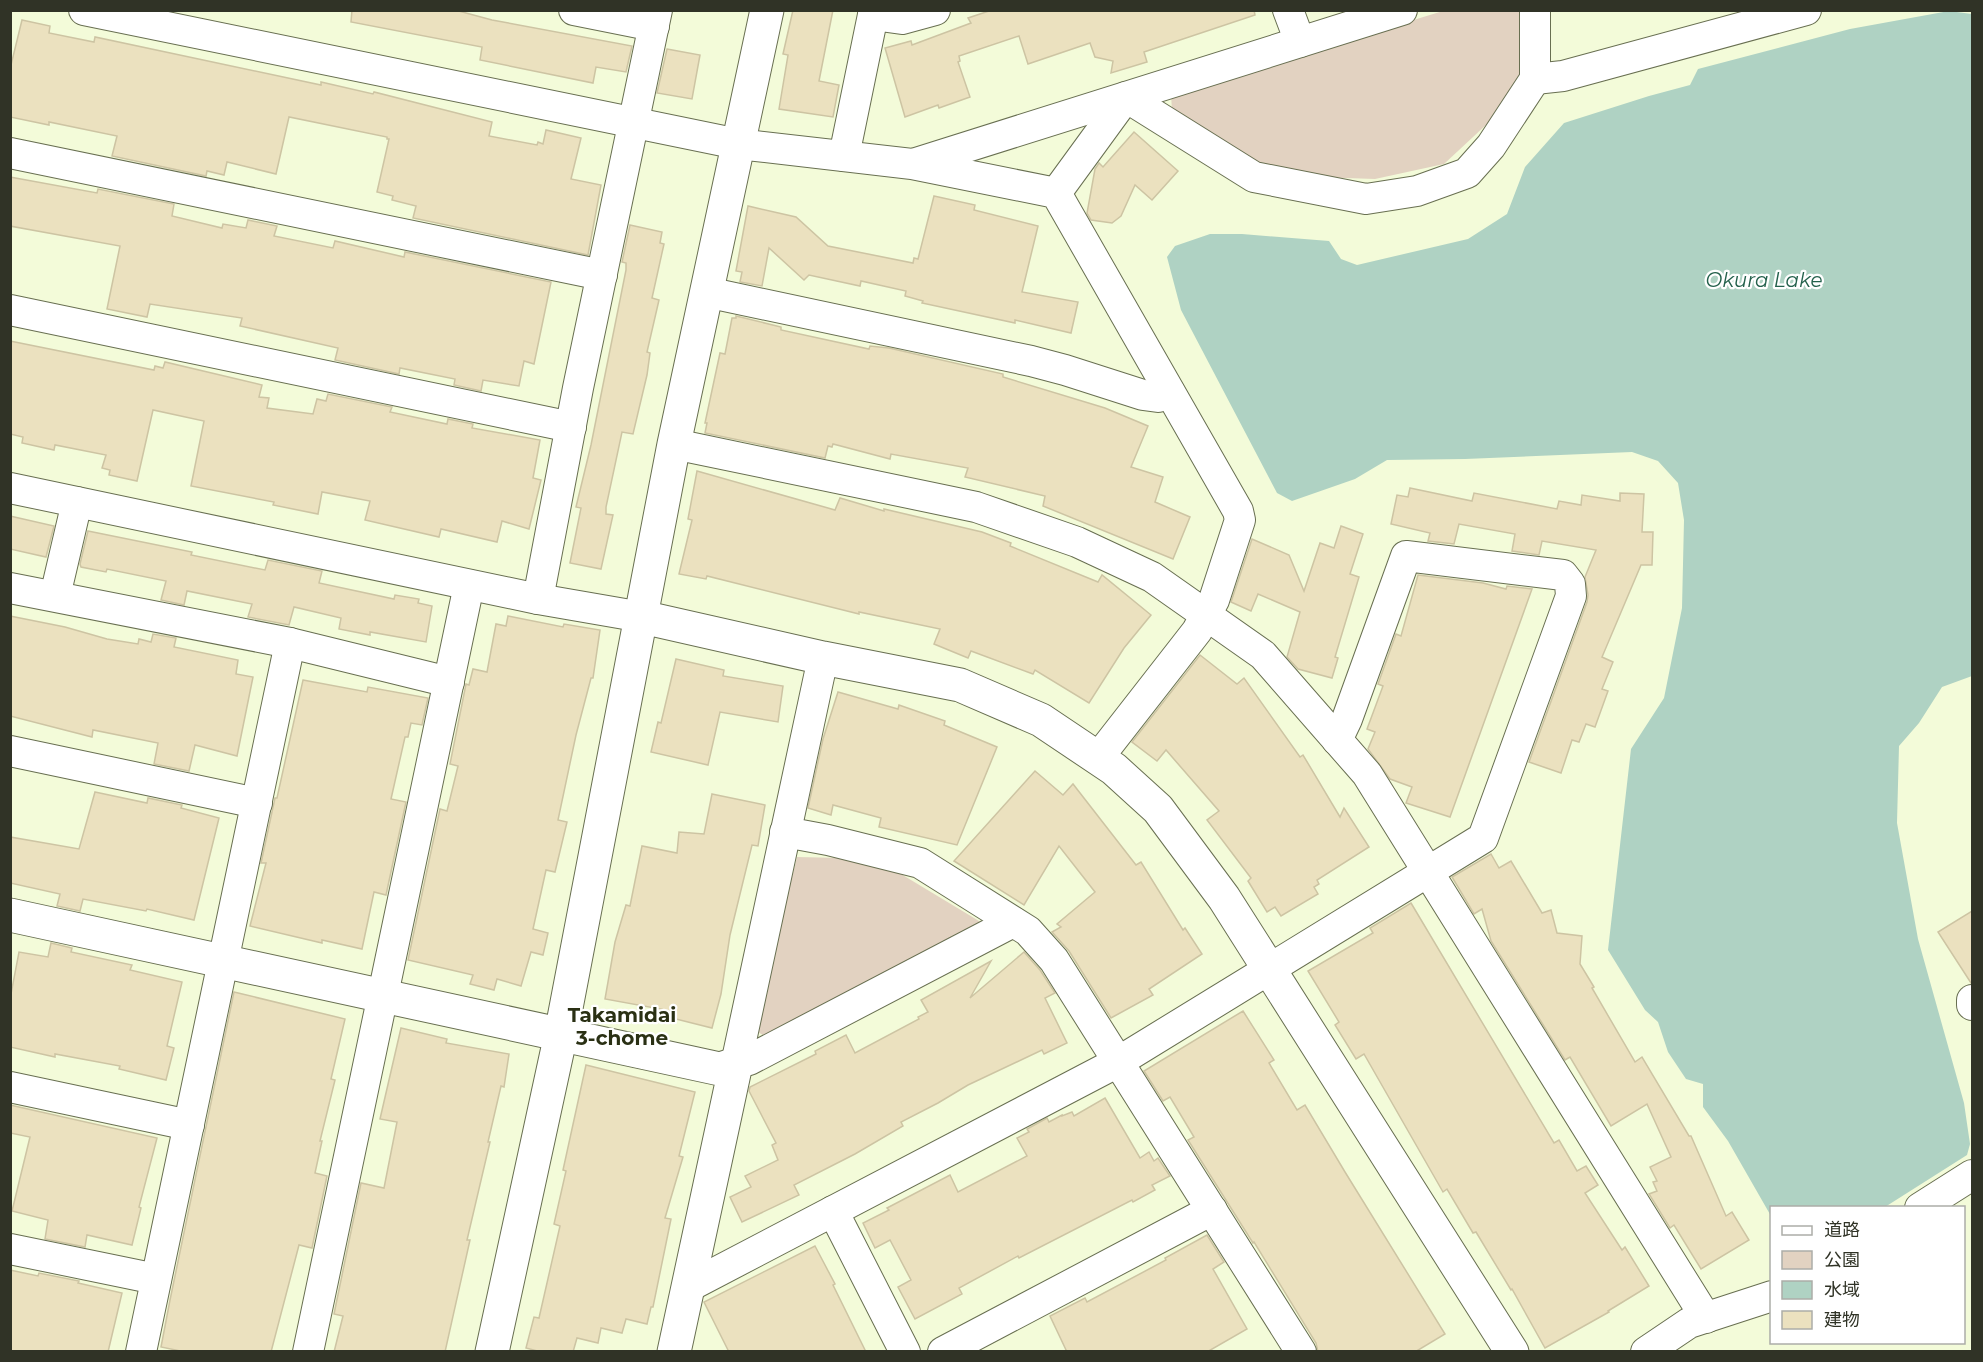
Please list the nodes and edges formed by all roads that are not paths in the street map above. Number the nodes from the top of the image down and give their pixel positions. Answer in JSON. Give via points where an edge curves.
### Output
{"nodes":[{"id":1,"x":84,"y":10,"type":"edge"},
{"id":2,"x":574,"y":10,"type":"edge"},
{"id":3,"x":766,"y":10,"type":"edge"},
{"id":4,"x":935,"y":10,"type":"edge"},
{"id":5,"x":1288,"y":10,"type":"edge"},
{"id":6,"x":1402,"y":10,"type":"edge"},
{"id":7,"x":1535,"y":10,"type":"edge"},
{"id":8,"x":1806,"y":10,"type":"edge"},
{"id":9,"x":873,"y":13,"type":"edge"},
{"id":10,"x":655,"y":18,"type":"edge"},
{"id":11,"x":1300,"y":42,"type":"junction"},
{"id":12,"x":1535,"y":79,"type":"junction"},
{"id":13,"x":1126,"y":97,"type":"junction"},
{"id":14,"x":634,"y":122,"type":"junction"},
{"id":15,"x":738,"y":144,"type":"junction"},
{"id":16,"x":10,"y":153,"type":"edge"},
{"id":17,"x":844,"y":156,"type":"junction"},
{"id":18,"x":912,"y":164,"type":"junction"},
{"id":19,"x":1056,"y":193,"type":"junction"},
{"id":20,"x":602,"y":274,"type":"junction"},
{"id":21,"x":706,"y":292,"type":"junction"},
{"id":22,"x":10,"y":310,"type":"edge"},
{"id":23,"x":1170,"y":393,"type":"junction"},
{"id":24,"x":571,"y":427,"type":"junction"},
{"id":25,"x":674,"y":444,"type":"junction"},
{"id":26,"x":10,"y":488,"type":"edge"},
{"id":27,"x":77,"y":502,"type":"junction"},
{"id":28,"x":469,"y":585,"type":"junction"},
{"id":29,"x":10,"y":588,"type":"edge"},
{"id":30,"x":55,"y":596,"type":"junction"},
{"id":31,"x":538,"y":599,"type":"junction"},
{"id":32,"x":1206,"y":615,"type":"junction"},
{"id":33,"x":642,"y":617,"type":"junction"},
{"id":34,"x":290,"y":643,"type":"junction"},
{"id":35,"x":823,"y":658,"type":"junction"},
{"id":36,"x":448,"y":682,"type":"junction"},
{"id":37,"x":1337,"y":740,"type":"junction"},
{"id":38,"x":10,"y":751,"type":"edge"},
{"id":39,"x":1098,"y":758,"type":"junction"},
{"id":40,"x":257,"y":803,"type":"junction"},
{"id":41,"x":785,"y":832,"type":"junction"},
{"id":42,"x":1428,"y":872,"type":"junction"},
{"id":43,"x":10,"y":915,"type":"edge"},
{"id":44,"x":1013,"y":922,"type":"junction"},
{"id":45,"x":224,"y":961,"type":"junction"},
{"id":46,"x":1269,"y":969,"type":"junction"},
{"id":47,"x":383,"y":996,"type":"junction"},
{"id":48,"x":1972,"y":1000,"type":"edge"},
{"id":49,"x":1972,"y":1005,"type":"edge"},
{"id":50,"x":561,"y":1034,"type":"junction"},
{"id":51,"x":1118,"y":1062,"type":"junction"},
{"id":52,"x":736,"y":1064,"type":"junction"},
{"id":53,"x":10,"y":1088,"type":"edge"},
{"id":54,"x":189,"y":1125,"type":"junction"},
{"id":55,"x":1972,"y":1174,"type":"edge"},
{"id":56,"x":1923,"y":1206,"type":"edge"},
{"id":57,"x":1212,"y":1210,"type":"junction"},
{"id":58,"x":833,"y":1211,"type":"junction"},
{"id":59,"x":10,"y":1249,"type":"edge"},
{"id":60,"x":156,"y":1279,"type":"junction"},
{"id":61,"x":688,"y":1287,"type":"junction"},
{"id":62,"x":1770,"y":1297,"type":"edge"},
{"id":63,"x":1706,"y":1318,"type":"junction"},
{"id":64,"x":141,"y":1352,"type":"edge"},
{"id":65,"x":308,"y":1352,"type":"edge"},
{"id":66,"x":492,"y":1352,"type":"edge"},
{"id":67,"x":674,"y":1352,"type":"edge"},
{"id":68,"x":905,"y":1352,"type":"edge"},
{"id":69,"x":943,"y":1352,"type":"edge"},
{"id":70,"x":1301,"y":1352,"type":"edge"},
{"id":71,"x":1512,"y":1352,"type":"edge"},
{"id":72,"x":1646,"y":1352,"type":"edge"}],
"edges":[{"from":1,"to":14,"type":"street"},
{"from":2,"to":10,"type":"street"},
{"from":3,"to":15,"type":"street"},
{"from":4,"to":9,"type":"street","via":[[902,19]]},
{"from":5,"to":11,"type":"street"},
{"from":6,"to":11,"type":"street"},
{"from":7,"to":12,"type":"street"},
{"from":8,"to":12,"type":"street","via":[[1563,76]]},
{"from":9,"to":17,"type":"street"},
{"from":10,"to":14,"type":"street"},
{"from":11,"to":13,"type":"street"},
{"from":12,"to":13,"type":"street","via":[[1491,146],[1467,173],[1417,191],[1366,200],[1254,177]]},
{"from":13,"to":18,"type":"street"},
{"from":13,"to":19,"type":"street"},
{"from":14,"to":15,"type":"street"},
{"from":14,"to":20,"type":"street"},
{"from":15,"to":17,"type":"street"},
{"from":15,"to":21,"type":"street"},
{"from":16,"to":20,"type":"street"},
{"from":17,"to":18,"type":"street"},
{"from":18,"to":19,"type":"street"},
{"from":19,"to":23,"type":"street"},
{"from":20,"to":24,"type":"street"},
{"from":21,"to":23,"type":"street","via":[[1031,361],[1143,395],[1158,397]]},
{"from":21,"to":25,"type":"street"},
{"from":22,"to":24,"type":"street"},
{"from":23,"to":32,"type":"street","via":[[1240,519]]},
{"from":24,"to":31,"type":"street"},
{"from":25,"to":32,"type":"street","via":[[976,507],[1077,542],[1152,577]]},
{"from":25,"to":33,"type":"street"},
{"from":26,"to":27,"type":"street"},
{"from":27,"to":28,"type":"street"},
{"from":27,"to":30,"type":"street"},
{"from":28,"to":31,"type":"street"},
{"from":28,"to":36,"type":"street"},
{"from":29,"to":30,"type":"street"},
{"from":30,"to":34,"type":"street"},
{"from":31,"to":33,"type":"street"},
{"from":32,"to":37,"type":"street","via":[[1263,655]]},
{"from":32,"to":39,"type":"street"},
{"from":33,"to":35,"type":"street"},
{"from":33,"to":50,"type":"street"},
{"from":34,"to":36,"type":"street"},
{"from":34,"to":40,"type":"street"},
{"from":35,"to":39,"type":"street","via":[[960,685],[1041,720]]},
{"from":35,"to":41,"type":"street"},
{"from":36,"to":47,"type":"street"},
{"from":37,"to":42,"type":"street","via":[[1366,774]]},
{"from":37,"to":42,"type":"street","via":[[1406,555],[1563,574],[1570,584],[1571,596],[1484,838]]},
{"from":38,"to":40,"type":"street"},
{"from":39,"to":46,"type":"street","via":[[1158,809],[1224,898]]},
{"from":40,"to":45,"type":"street"},
{"from":41,"to":44,"type":"street","via":[[920,863]]},
{"from":41,"to":52,"type":"street"},
{"from":42,"to":46,"type":"street"},
{"from":42,"to":63,"type":"street"},
{"from":43,"to":45,"type":"street"},
{"from":44,"to":51,"type":"street","via":[[1028,931],[1053,960]]},
{"from":44,"to":52,"type":"street"},
{"from":45,"to":47,"type":"street"},
{"from":45,"to":54,"type":"street"},
{"from":46,"to":51,"type":"street"},
{"from":46,"to":71,"type":"street"},
{"from":47,"to":50,"type":"street"},
{"from":47,"to":65,"type":"street"},
{"from":48,"to":49,"type":"street"},
{"from":50,"to":52,"type":"street","via":[[720,1069]]},
{"from":50,"to":66,"type":"street"},
{"from":51,"to":57,"type":"street"},
{"from":51,"to":58,"type":"street"},
{"from":52,"to":61,"type":"street"},
{"from":53,"to":54,"type":"street"},
{"from":54,"to":60,"type":"street"},
{"from":55,"to":56,"type":"street"},
{"from":57,"to":69,"type":"street"},
{"from":57,"to":70,"type":"street"},
{"from":58,"to":61,"type":"street"},
{"from":58,"to":68,"type":"street"},
{"from":59,"to":60,"type":"street"},
{"from":60,"to":64,"type":"street"},
{"from":61,"to":67,"type":"street"},
{"from":62,"to":63,"type":"street"},
{"from":63,"to":72,"type":"street","via":[[1689,1323]]}]}
